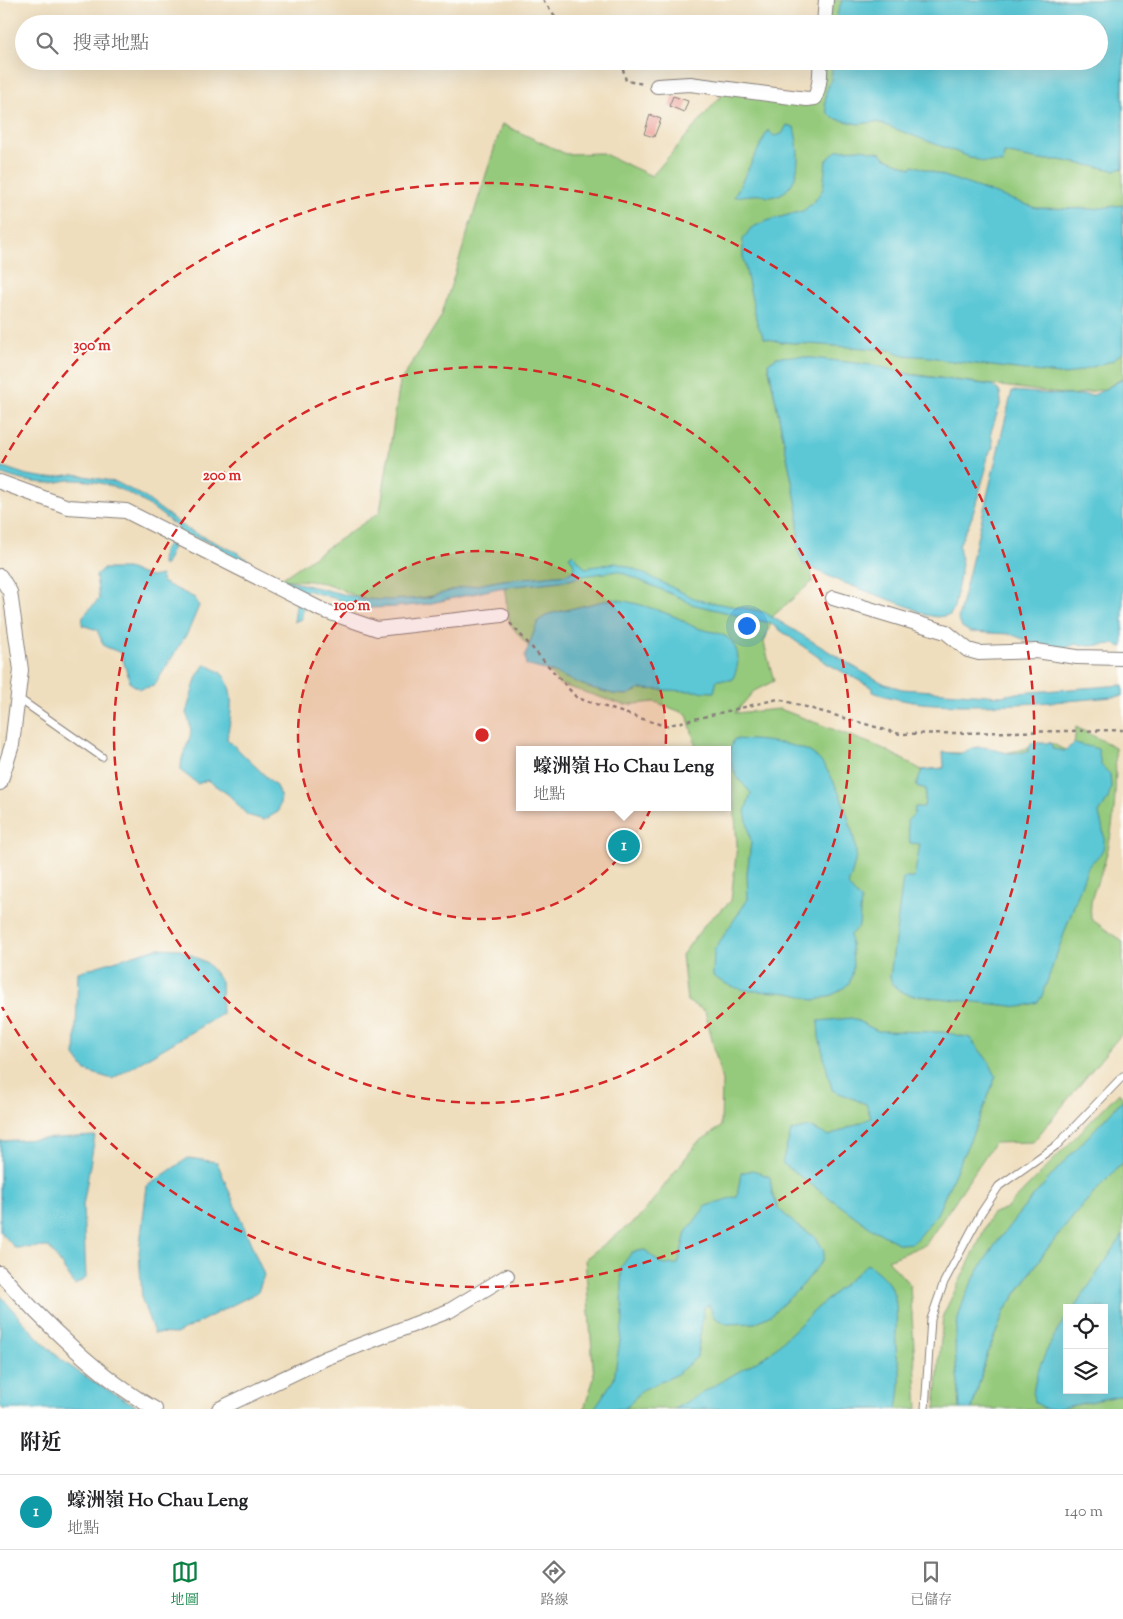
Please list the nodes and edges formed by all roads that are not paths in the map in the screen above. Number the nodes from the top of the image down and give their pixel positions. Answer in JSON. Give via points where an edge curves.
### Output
{"nodes":[{"id":1,"x":826,"y":0,"type":"edge"},
{"id":2,"x":825,"y":15,"type":"edge"},
{"id":3,"x":820,"y":70,"type":"edge"},
{"id":4,"x":657,"y":86,"type":"road end"},
{"id":5,"x":0,"y":482,"type":"edge"},
{"id":6,"x":0,"y":576,"type":"edge"},
{"id":7,"x":833,"y":598,"type":"dead end"},
{"id":8,"x":502,"y":615,"type":"road end"},
{"id":9,"x":1123,"y":658,"type":"edge"},
{"id":10,"x":18,"y":698,"type":"junction"},
{"id":11,"x":102,"y":757,"type":"dead end"},
{"id":12,"x":0,"y":784,"type":"edge"},
{"id":13,"x":1123,"y":1076,"type":"edge"},
{"id":14,"x":0,"y":1273,"type":"edge"},
{"id":15,"x":507,"y":1276,"type":"dead end"},
{"id":16,"x":155,"y":1409,"type":"edge"},
{"id":17,"x":219,"y":1409,"type":"edge"},
{"id":18,"x":925,"y":1409,"type":"edge"}],
"edges":[{"from":1,"to":2,"type":"street"},
{"from":3,"to":4,"type":"street","via":[[821,81],[815,98],[807,99],[690,84]]},
{"from":5,"to":8,"type":"street","via":[[68,507],[126,510],[322,610],[377,629]]},
{"from":6,"to":10,"type":"street","via":[[10,592],[21,670]]},
{"from":7,"to":9,"type":"street","via":[[946,632],[968,650],[979,653],[1036,652]]},
{"from":10,"to":11,"type":"lane"},
{"from":10,"to":12,"type":"street","via":[[12,746]]},
{"from":13,"to":18,"type":"lane","via":[[1057,1145],[999,1186],[981,1213],[944,1282],[931,1320]]},
{"from":14,"to":16,"type":"street","via":[[89,1363]]},
{"from":15,"to":17,"type":"street","via":[[449,1311],[326,1358]]}]}
